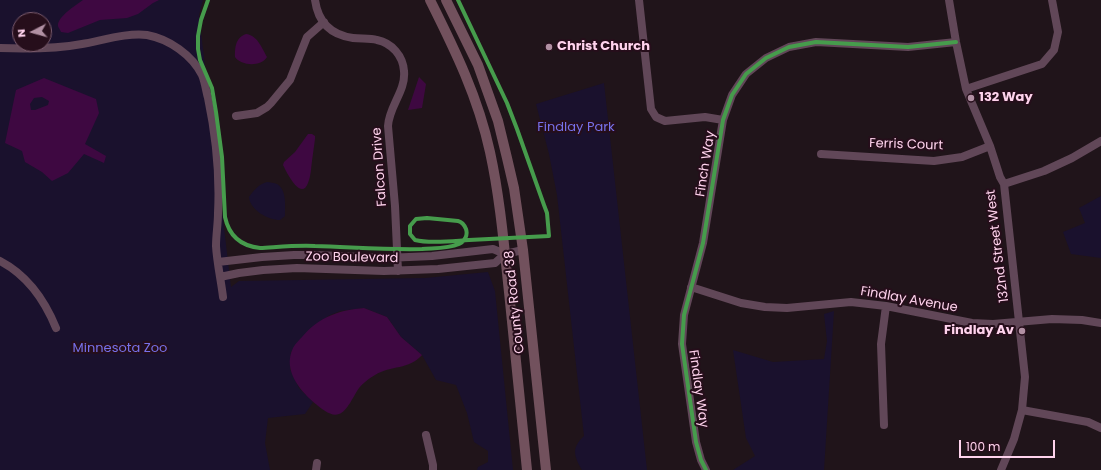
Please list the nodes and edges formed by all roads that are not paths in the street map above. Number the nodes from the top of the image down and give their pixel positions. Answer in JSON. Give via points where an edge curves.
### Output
{"nodes":[{"id":1,"x":315,"y":0,"type":"edge"},
{"id":2,"x":430,"y":0,"type":"edge"},
{"id":3,"x":446,"y":0,"type":"edge"},
{"id":4,"x":639,"y":0,"type":"edge"},
{"id":5,"x":949,"y":0,"type":"edge"},
{"id":6,"x":1052,"y":0,"type":"edge"},
{"id":7,"x":324,"y":22,"type":"junction"},
{"id":8,"x":956,"y":42,"type":"junction"},
{"id":9,"x":0,"y":48,"type":"edge"},
{"id":10,"x":966,"y":89,"type":"junction"},
{"id":11,"x":236,"y":116,"type":"dead end"},
{"id":12,"x":723,"y":120,"type":"junction"},
{"id":13,"x":1101,"y":141,"type":"edge"},
{"id":14,"x":990,"y":146,"type":"junction"},
{"id":15,"x":820,"y":154,"type":"dead end"},
{"id":16,"x":1004,"y":184,"type":"junction"},
{"id":17,"x":523,"y":250,"type":"junction"},
{"id":18,"x":505,"y":254,"type":"junction"},
{"id":19,"x":398,"y":257,"type":"junction"},
{"id":20,"x":0,"y":261,"type":"edge"},
{"id":21,"x":218,"y":262,"type":"junction"},
{"id":22,"x":398,"y":271,"type":"junction"},
{"id":23,"x":220,"y":277,"type":"junction"},
{"id":24,"x":691,"y":287,"type":"junction"},
{"id":25,"x":224,"y":297,"type":"dead end"},
{"id":26,"x":886,"y":306,"type":"junction"},
{"id":27,"x":1019,"y":322,"type":"junction"},
{"id":28,"x":1101,"y":323,"type":"edge"},
{"id":29,"x":56,"y":328,"type":"dead end"},
{"id":30,"x":1022,"y":410,"type":"junction"},
{"id":31,"x":884,"y":425,"type":"dead end"},
{"id":32,"x":1101,"y":428,"type":"edge"},
{"id":33,"x":426,"y":435,"type":"dead end"},
{"id":34,"x":433,"y":470,"type":"edge"},
{"id":35,"x":527,"y":470,"type":"edge"},
{"id":36,"x":546,"y":470,"type":"edge"},
{"id":37,"x":706,"y":470,"type":"edge"},
{"id":38,"x":1001,"y":470,"type":"edge"}],
"edges":[{"from":1,"to":7,"type":"street","name":"Falcon Drive","via":[[318,14]]},
{"from":2,"to":18,"type":"main road","name":"County Road 38","via":[[456,51],[480,116],[490,152]]},
{"from":3,"to":17,"type":"main road","name":"County Road 38","via":[[478,65],[498,121],[514,188]]},
{"from":4,"to":12,"type":"street","via":[[651,109],[656,117],[665,120],[705,117]]},
{"from":5,"to":8,"type":"street","name":"132nd Street West"},
{"from":6,"to":10,"type":"street","via":[[1058,32],[1054,50],[1042,64]]},
{"from":7,"to":11,"type":"street","via":[[307,37],[290,80],[271,103],[257,113]]},
{"from":7,"to":19,"type":"street","name":"Falcon Drive","via":[[332,31],[343,36],[378,40],[388,44],[396,51],[403,66],[403,83],[388,119]]},
{"from":8,"to":10,"type":"street","name":"132nd Street West"},
{"from":8,"to":12,"type":"street","name":"Finch Way","via":[[908,46],[816,42],[789,47],[766,58],[746,74],[732,95]]},
{"from":9,"to":21,"type":"street","via":[[80,45],[146,35],[174,46],[190,59],[201,74],[212,117],[218,164]]},
{"from":10,"to":14,"type":"street","name":"132nd Street West"},
{"from":12,"to":24,"type":"street","name":"Finch Way","via":[[703,243]]},
{"from":13,"to":16,"type":"street","via":[[1044,171]]},
{"from":14,"to":15,"type":"street","name":"Ferris Court","via":[[962,157],[934,161]]},
{"from":14,"to":16,"type":"street","name":"132nd Street West"},
{"from":16,"to":27,"type":"street","name":"132nd Street West"},
{"from":17,"to":18,"type":"street","name":"Zoo Boulevard"},
{"from":17,"to":36,"type":"main road","name":"County Road 38"},
{"from":18,"to":19,"type":"street","via":[[493,249]]},
{"from":18,"to":22,"type":"street","name":"Zoo Boulevard","via":[[495,263]]},
{"from":18,"to":35,"type":"main road","name":"County Road 38"},
{"from":19,"to":21,"type":"street","via":[[294,255]]},
{"from":19,"to":22,"type":"street","name":"Falcon Drive"},
{"from":20,"to":29,"type":"street","via":[[31,286]]},
{"from":21,"to":23,"type":"street"},
{"from":22,"to":23,"type":"street","name":"Zoo Boulevard","via":[[297,268]]},
{"from":23,"to":25,"type":"street"},
{"from":24,"to":26,"type":"street","name":"Findlay Avenue","via":[[741,303],[764,307],[787,308],[851,302]]},
{"from":24,"to":37,"type":"street","name":"Findlay Way","via":[[684,315],[682,344],[696,442]]},
{"from":26,"to":27,"type":"street","name":"Findlay Avenue","via":[[972,323]]},
{"from":26,"to":31,"type":"street","via":[[881,344]]},
{"from":27,"to":28,"type":"street","name":"Findlay Avenue","via":[[1052,319]]},
{"from":27,"to":30,"type":"street","name":"132nd Street West","via":[[1025,377]]},
{"from":30,"to":32,"type":"street","via":[[1088,422]]},
{"from":30,"to":38,"type":"street","name":"132nd Street West","via":[[1014,439]]},
{"from":33,"to":34,"type":"street"}]}
